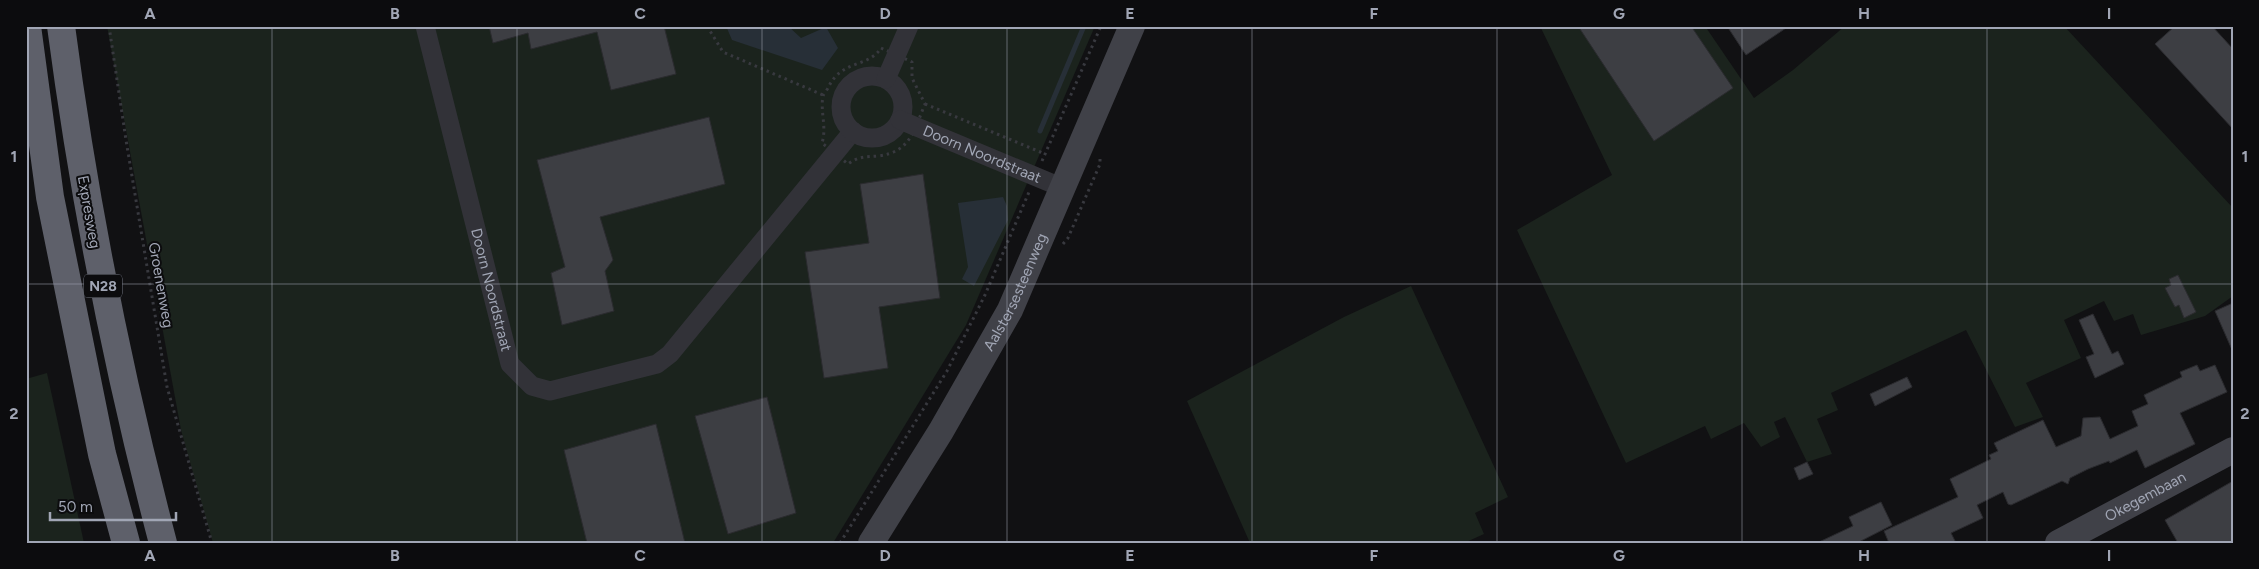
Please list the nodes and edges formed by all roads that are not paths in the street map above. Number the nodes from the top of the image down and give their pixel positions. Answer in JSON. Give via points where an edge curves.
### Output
{"nodes":[{"id":1,"x":27,"y":26,"type":"edge"},
{"id":2,"x":61,"y":26,"type":"edge"},
{"id":3,"x":425,"y":26,"type":"edge"},
{"id":4,"x":909,"y":26,"type":"edge"},
{"id":5,"x":1132,"y":26,"type":"edge"},
{"id":6,"x":886,"y":79,"type":"junction"},
{"id":7,"x":908,"y":123,"type":"junction"},
{"id":8,"x":854,"y":131,"type":"junction"},
{"id":9,"x":1063,"y":188,"type":"junction"},
{"id":10,"x":2233,"y":450,"type":"edge"},
{"id":11,"x":126,"y":543,"type":"edge"},
{"id":12,"x":163,"y":543,"type":"edge"},
{"id":13,"x":871,"y":543,"type":"edge"},
{"id":14,"x":2058,"y":543,"type":"edge"}],
"edges":[{"from":1,"to":11,"type":"highway","number":"N28","via":[[50,198],[102,454]]},
{"from":2,"to":12,"type":"highway","name":"Expresweg","number":"N28","via":[[86,196],[110,326]]},
{"from":3,"to":8,"type":"street","name":"Doorn Noordstraat","via":[[510,364],[532,386],[550,391],[657,364],[670,354]]},
{"from":4,"to":6,"type":"street"},
{"from":5,"to":9,"type":"main road","name":"Aalstersesteenweg"},
{"from":6,"to":7,"type":"street","via":[[900,95]]},
{"from":6,"to":8,"type":"street","via":[[864,77],[848,88],[841,109],[847,125]]},
{"from":7,"to":8,"type":"street","via":[[877,137],[862,136]]},
{"from":7,"to":9,"type":"street","name":"Doorn Noordstraat"},
{"from":9,"to":13,"type":"main road","name":"Aalstersesteenweg","via":[[1010,310],[946,424]]},
{"from":10,"to":14,"type":"main road","name":"Okegembaan"}]}
